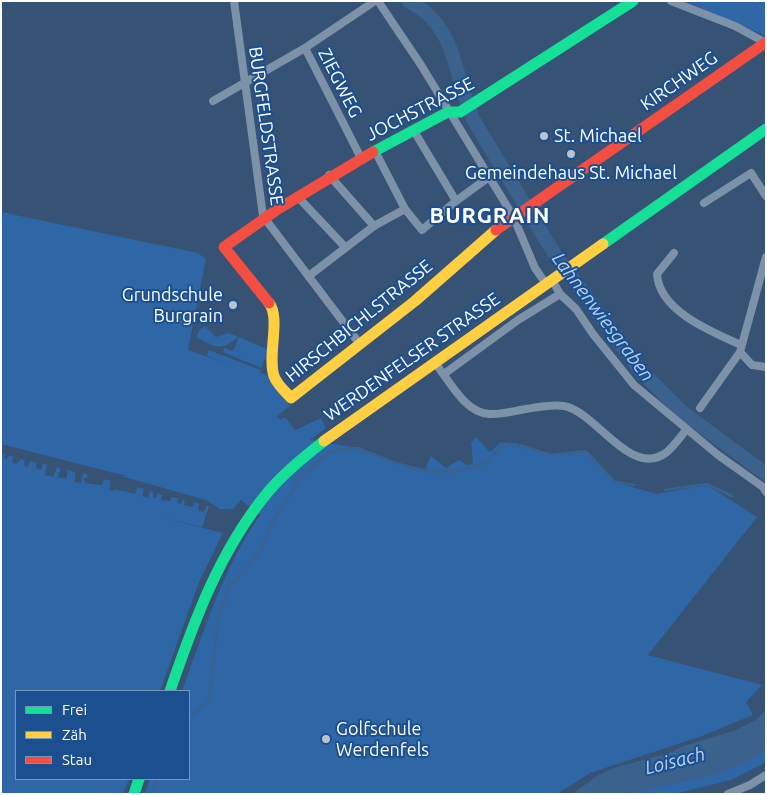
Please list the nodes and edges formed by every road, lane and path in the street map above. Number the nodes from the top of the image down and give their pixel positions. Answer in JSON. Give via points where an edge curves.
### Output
{"nodes":[{"id":1,"x":234,"y":1,"type":"edge"},
{"id":2,"x":376,"y":1,"type":"edge"},
{"id":3,"x":633,"y":1,"type":"edge"},
{"id":4,"x":672,"y":1,"type":"edge"},
{"id":5,"x":766,"y":43,"type":"edge"},
{"id":6,"x":305,"y":48,"type":"junction"},
{"id":7,"x":244,"y":81,"type":"junction"},
{"id":8,"x":213,"y":101,"type":"dead end"},
{"id":9,"x":448,"y":112,"type":"junction"},
{"id":10,"x":766,"y":129,"type":"edge"},
{"id":11,"x":414,"y":130,"type":"junction"},
{"id":12,"x":375,"y":151,"type":"junction"},
{"id":13,"x":361,"y":158,"type":"junction"},
{"id":14,"x":329,"y":175,"type":"junction"},
{"id":15,"x":489,"y":177,"type":"junction"},
{"id":16,"x":297,"y":196,"type":"junction"},
{"id":17,"x":766,"y":196,"type":"edge"},
{"id":18,"x":456,"y":201,"type":"junction"},
{"id":19,"x":704,"y":203,"type":"dead end"},
{"id":20,"x":406,"y":209,"type":"junction"},
{"id":21,"x":522,"y":210,"type":"junction"},
{"id":22,"x":263,"y":216,"type":"junction"},
{"id":23,"x":374,"y":226,"type":"junction"},
{"id":24,"x":224,"y":247,"type":"joint"},
{"id":25,"x":345,"y":247,"type":"junction"},
{"id":26,"x":674,"y":253,"type":"dead end"},
{"id":27,"x":766,"y":256,"type":"edge"},
{"id":28,"x":310,"y":275,"type":"junction"},
{"id":29,"x":549,"y":282,"type":"junction"},
{"id":30,"x":560,"y":294,"type":"junction"},
{"id":31,"x":360,"y":343,"type":"junction"},
{"id":32,"x":740,"y":349,"type":"junction"},
{"id":33,"x":435,"y":363,"type":"junction"},
{"id":34,"x":766,"y":367,"type":"edge"},
{"id":35,"x":444,"y":374,"type":"junction"},
{"id":36,"x":700,"y":408,"type":"dead end"},
{"id":37,"x":687,"y":429,"type":"junction"},
{"id":38,"x":764,"y":490,"type":"edge"},
{"id":39,"x":170,"y":690,"type":"edge"},
{"id":40,"x":766,"y":775,"type":"edge"},
{"id":41,"x":140,"y":780,"type":"edge"},
{"id":42,"x":134,"y":794,"type":"edge"},
{"id":43,"x":728,"y":794,"type":"edge"}],
"edges":[{"from":1,"to":7,"type":"street","name":"BURGFELDSTRASSE"},
{"from":2,"to":6,"type":"street"},
{"from":2,"to":9,"type":"street","via":[[421,65]]},
{"from":3,"to":9,"type":"street","name":"JOCHSTRASSE","via":[[460,112]]},
{"from":4,"to":5,"type":"street","via":[[735,26]]},
{"from":5,"to":21,"type":"street","name":"KIRCHWEG"},
{"from":6,"to":7,"type":"street"},
{"from":6,"to":13,"type":"street","name":"ZIEGWEG"},
{"from":7,"to":8,"type":"street"},
{"from":7,"to":22,"type":"street","name":"BURGFELDSTRASSE"},
{"from":9,"to":11,"type":"street","name":"JOCHSTRASSE"},
{"from":9,"to":15,"type":"street"},
{"from":10,"to":29,"type":"street","name":"WERDENFELSER STRASSE"},
{"from":11,"to":12,"type":"street","name":"JOCHSTRASSE"},
{"from":11,"to":18,"type":"street"},
{"from":12,"to":13,"type":"street","name":"JOCHSTRASSE"},
{"from":12,"to":20,"type":"street"},
{"from":13,"to":14,"type":"street","name":"JOCHSTRASSE"},
{"from":14,"to":16,"type":"street","name":"JOCHSTRASSE"},
{"from":14,"to":23,"type":"street"},
{"from":15,"to":18,"type":"street"},
{"from":15,"to":21,"type":"street"},
{"from":16,"to":22,"type":"street","name":"JOCHSTRASSE"},
{"from":16,"to":25,"type":"street"},
{"from":17,"to":19,"type":"street","via":[[751,172]]},
{"from":18,"to":20,"type":"street","via":[[422,230]]},
{"from":20,"to":23,"type":"street"},
{"from":21,"to":29,"type":"street","via":[[536,268]]},
{"from":21,"to":31,"type":"street","name":"HIRSCHBICHLSTRASSE"},
{"from":22,"to":24,"type":"street","name":"JOCHSTRASSE"},
{"from":22,"to":28,"type":"street","name":"BURGFELDSTRASSE"},
{"from":23,"to":25,"type":"street"},
{"from":24,"to":31,"type":"street","name":"HIRSCHBICHLSTRASSE","via":[[271,306],[274,377],[290,398]]},
{"from":25,"to":28,"type":"street"},
{"from":26,"to":32,"type":"street","via":[[657,274],[657,283],[666,297],[693,322]]},
{"from":27,"to":32,"type":"street"},
{"from":28,"to":31,"type":"street","name":"BURGFELDSTRASSE"},
{"from":29,"to":30,"type":"street"},
{"from":29,"to":33,"type":"street","name":"WERDENFELSER STRASSE"},
{"from":30,"to":35,"type":"street"},
{"from":30,"to":37,"type":"street","via":[[576,309],[634,385]]},
{"from":32,"to":34,"type":"street","via":[[752,365]]},
{"from":32,"to":36,"type":"street"},
{"from":33,"to":35,"type":"street"},
{"from":33,"to":39,"type":"street","name":"WERDENFELSER STRASSE","via":[[326,439],[290,468],[265,497],[235,536],[216,570]]},
{"from":35,"to":37,"type":"street","via":[[459,395],[479,411],[500,414],[547,405],[564,406],[577,410],[632,455],[660,456]]},
{"from":37,"to":38,"type":"street"},
{"from":40,"to":43,"type":"street"},
{"from":41,"to":42,"type":"street"}]}
